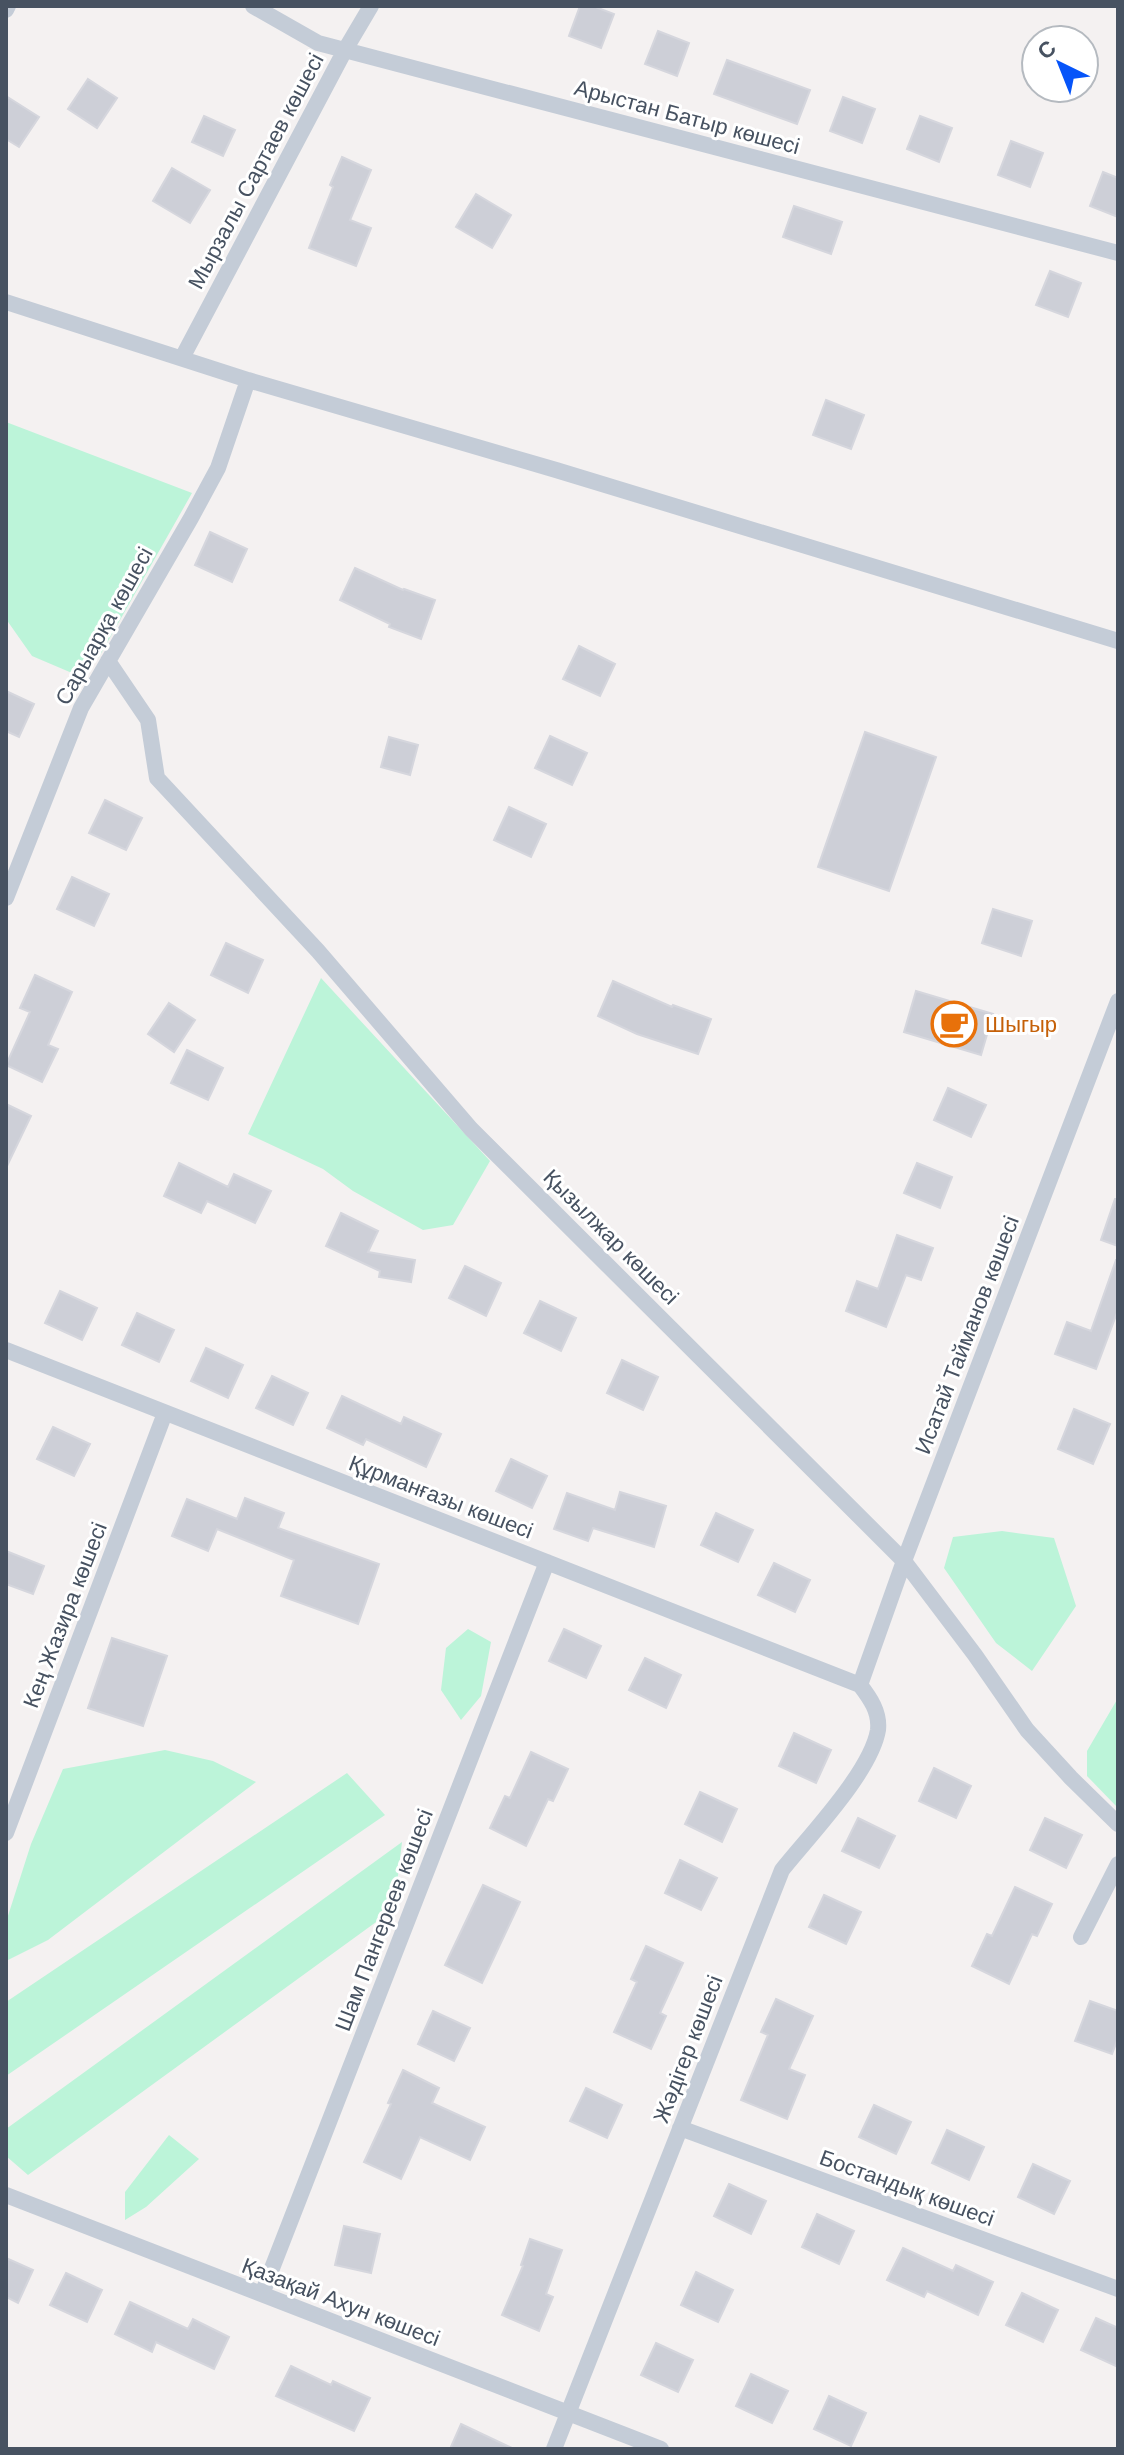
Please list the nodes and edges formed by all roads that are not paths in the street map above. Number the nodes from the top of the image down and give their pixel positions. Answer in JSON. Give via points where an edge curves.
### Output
{"nodes":[{"id":1,"x":253,"y":6,"type":"edge"},
{"id":2,"x":371,"y":6,"type":"edge"},
{"id":3,"x":345,"y":50,"type":"junction"},
{"id":4,"x":1118,"y":253,"type":"edge"},
{"id":5,"x":6,"y":302,"type":"edge"},
{"id":6,"x":182,"y":358,"type":"junction"},
{"id":7,"x":248,"y":380,"type":"junction"},
{"id":8,"x":1118,"y":641,"type":"edge"},
{"id":9,"x":108,"y":661,"type":"junction"},
{"id":10,"x":6,"y":898,"type":"edge"},
{"id":11,"x":1118,"y":1001,"type":"edge"},
{"id":12,"x":6,"y":1350,"type":"edge"},
{"id":13,"x":165,"y":1413,"type":"junction"},
{"id":14,"x":904,"y":1561,"type":"junction"},
{"id":15,"x":547,"y":1562,"type":"junction"},
{"id":16,"x":860,"y":1685,"type":"junction"},
{"id":17,"x":1118,"y":1824,"type":"edge"},
{"id":18,"x":6,"y":1833,"type":"edge"},
{"id":19,"x":1118,"y":1864,"type":"edge"},
{"id":20,"x":1081,"y":1937,"type":"dead end"},
{"id":21,"x":680,"y":2128,"type":"junction"},
{"id":22,"x":6,"y":2195,"type":"edge"},
{"id":23,"x":1118,"y":2289,"type":"edge"},
{"id":24,"x":262,"y":2294,"type":"junction"},
{"id":25,"x":568,"y":2413,"type":"junction"},
{"id":26,"x":554,"y":2449,"type":"edge"},
{"id":27,"x":661,"y":2449,"type":"edge"}],
"edges":[{"from":1,"to":3,"type":"street","name":"Арыстан Батыр көшесі","via":[[318,43]]},
{"from":2,"to":3,"type":"street","name":"Мырзалы Сартаев көшесі"},
{"from":3,"to":4,"type":"street","name":"Арыстан Батыр көшесі"},
{"from":3,"to":6,"type":"street","name":"Мырзалы Сартаев көшесі"},
{"from":5,"to":6,"type":"street"},
{"from":6,"to":7,"type":"street"},
{"from":7,"to":8,"type":"street"},
{"from":7,"to":9,"type":"street","name":"Сарыарқа көшесі","via":[[218,468]]},
{"from":9,"to":10,"type":"street","name":"Сарыарқа көшесі","via":[[81,708]]},
{"from":9,"to":14,"type":"street","name":"Қызылжар көшесі","via":[[148,720],[157,778],[318,951],[471,1129]]},
{"from":11,"to":14,"type":"street","name":"Исатай Тайманов көшесі"},
{"from":12,"to":13,"type":"street","name":"Құрманғазы көшесі"},
{"from":13,"to":15,"type":"street","name":"Құрманғазы көшесі"},
{"from":13,"to":18,"type":"street","name":"Кең Жазира көшесі"},
{"from":14,"to":16,"type":"street","name":"Исатай Тайманов көшесі"},
{"from":14,"to":17,"type":"street","name":"Қызылжар көшесі","via":[[1027,1730]]},
{"from":15,"to":16,"type":"street","name":"Құрманғазы көшесі"},
{"from":15,"to":24,"type":"street","name":"Шам Пангереев көшесі"},
{"from":16,"to":21,"type":"street","name":"Жәдігер көшесі","via":[[874,1703],[878,1729],[868,1759],[782,1870]]},
{"from":19,"to":20,"type":"street"},
{"from":21,"to":23,"type":"street","name":"Бостандық көшесі"},
{"from":21,"to":25,"type":"street","name":"Жәдігер көшесі"},
{"from":22,"to":24,"type":"street","name":"Қазақай Ахун көшесі"},
{"from":24,"to":25,"type":"street","name":"Қазақай Ахун көшесі"},
{"from":25,"to":26,"type":"street","name":"Жәдігер көшесі"},
{"from":25,"to":27,"type":"street","name":"Қазақай Ахун көшесі"}]}
